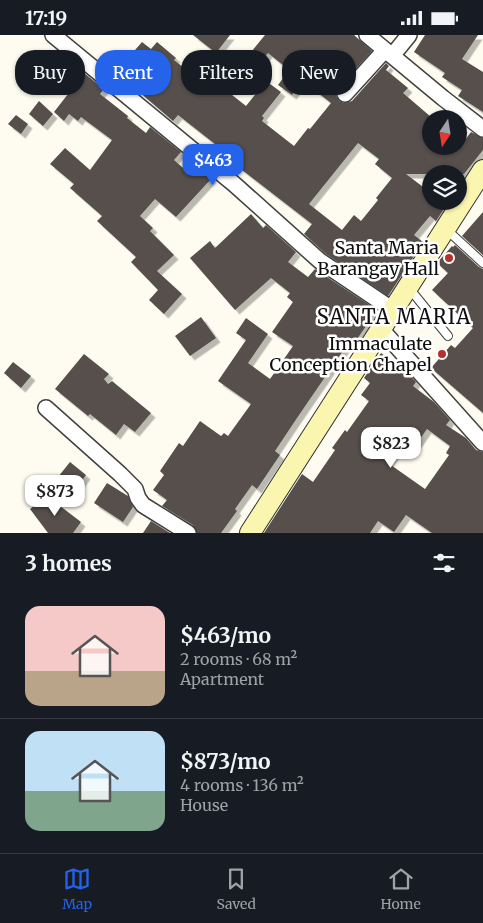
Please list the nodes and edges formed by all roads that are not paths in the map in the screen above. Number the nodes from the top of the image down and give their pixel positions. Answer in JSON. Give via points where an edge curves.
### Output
{"nodes":[{"id":1,"x":53,"y":35,"type":"edge"},
{"id":2,"x":367,"y":35,"type":"edge"},
{"id":3,"x":409,"y":35,"type":"edge"},
{"id":4,"x":389,"y":53,"type":"junction"},
{"id":5,"x":356,"y":84,"type":"edge"},
{"id":6,"x":483,"y":129,"type":"edge"},
{"id":7,"x":483,"y":170,"type":"edge"},
{"id":8,"x":445,"y":229,"type":"junction"},
{"id":9,"x":483,"y":263,"type":"edge"},
{"id":10,"x":408,"y":286,"type":"junction"},
{"id":11,"x":393,"y":309,"type":"junction"},
{"id":12,"x":381,"y":329,"type":"junction"},
{"id":13,"x":448,"y":336,"type":"dead end"},
{"id":14,"x":46,"y":408,"type":"dead end"},
{"id":15,"x":483,"y":443,"type":"edge"},
{"id":16,"x":188,"y":533,"type":"edge"},
{"id":17,"x":250,"y":533,"type":"edge"}],
"edges":[{"from":1,"to":11,"type":"street","via":[[320,261]]},
{"from":2,"to":4,"type":"street"},
{"from":3,"to":4,"type":"street"},
{"from":4,"to":5,"type":"street"},
{"from":4,"to":6,"type":"street"},
{"from":7,"to":8,"type":"main road"},
{"from":8,"to":9,"type":"lane"},
{"from":8,"to":10,"type":"main road"},
{"from":10,"to":11,"type":"main road"},
{"from":10,"to":13,"type":"lane"},
{"from":11,"to":12,"type":"main road"},
{"from":12,"to":15,"type":"street"},
{"from":12,"to":17,"type":"main road"},
{"from":14,"to":16,"type":"street","via":[[120,474],[143,505]]}]}
